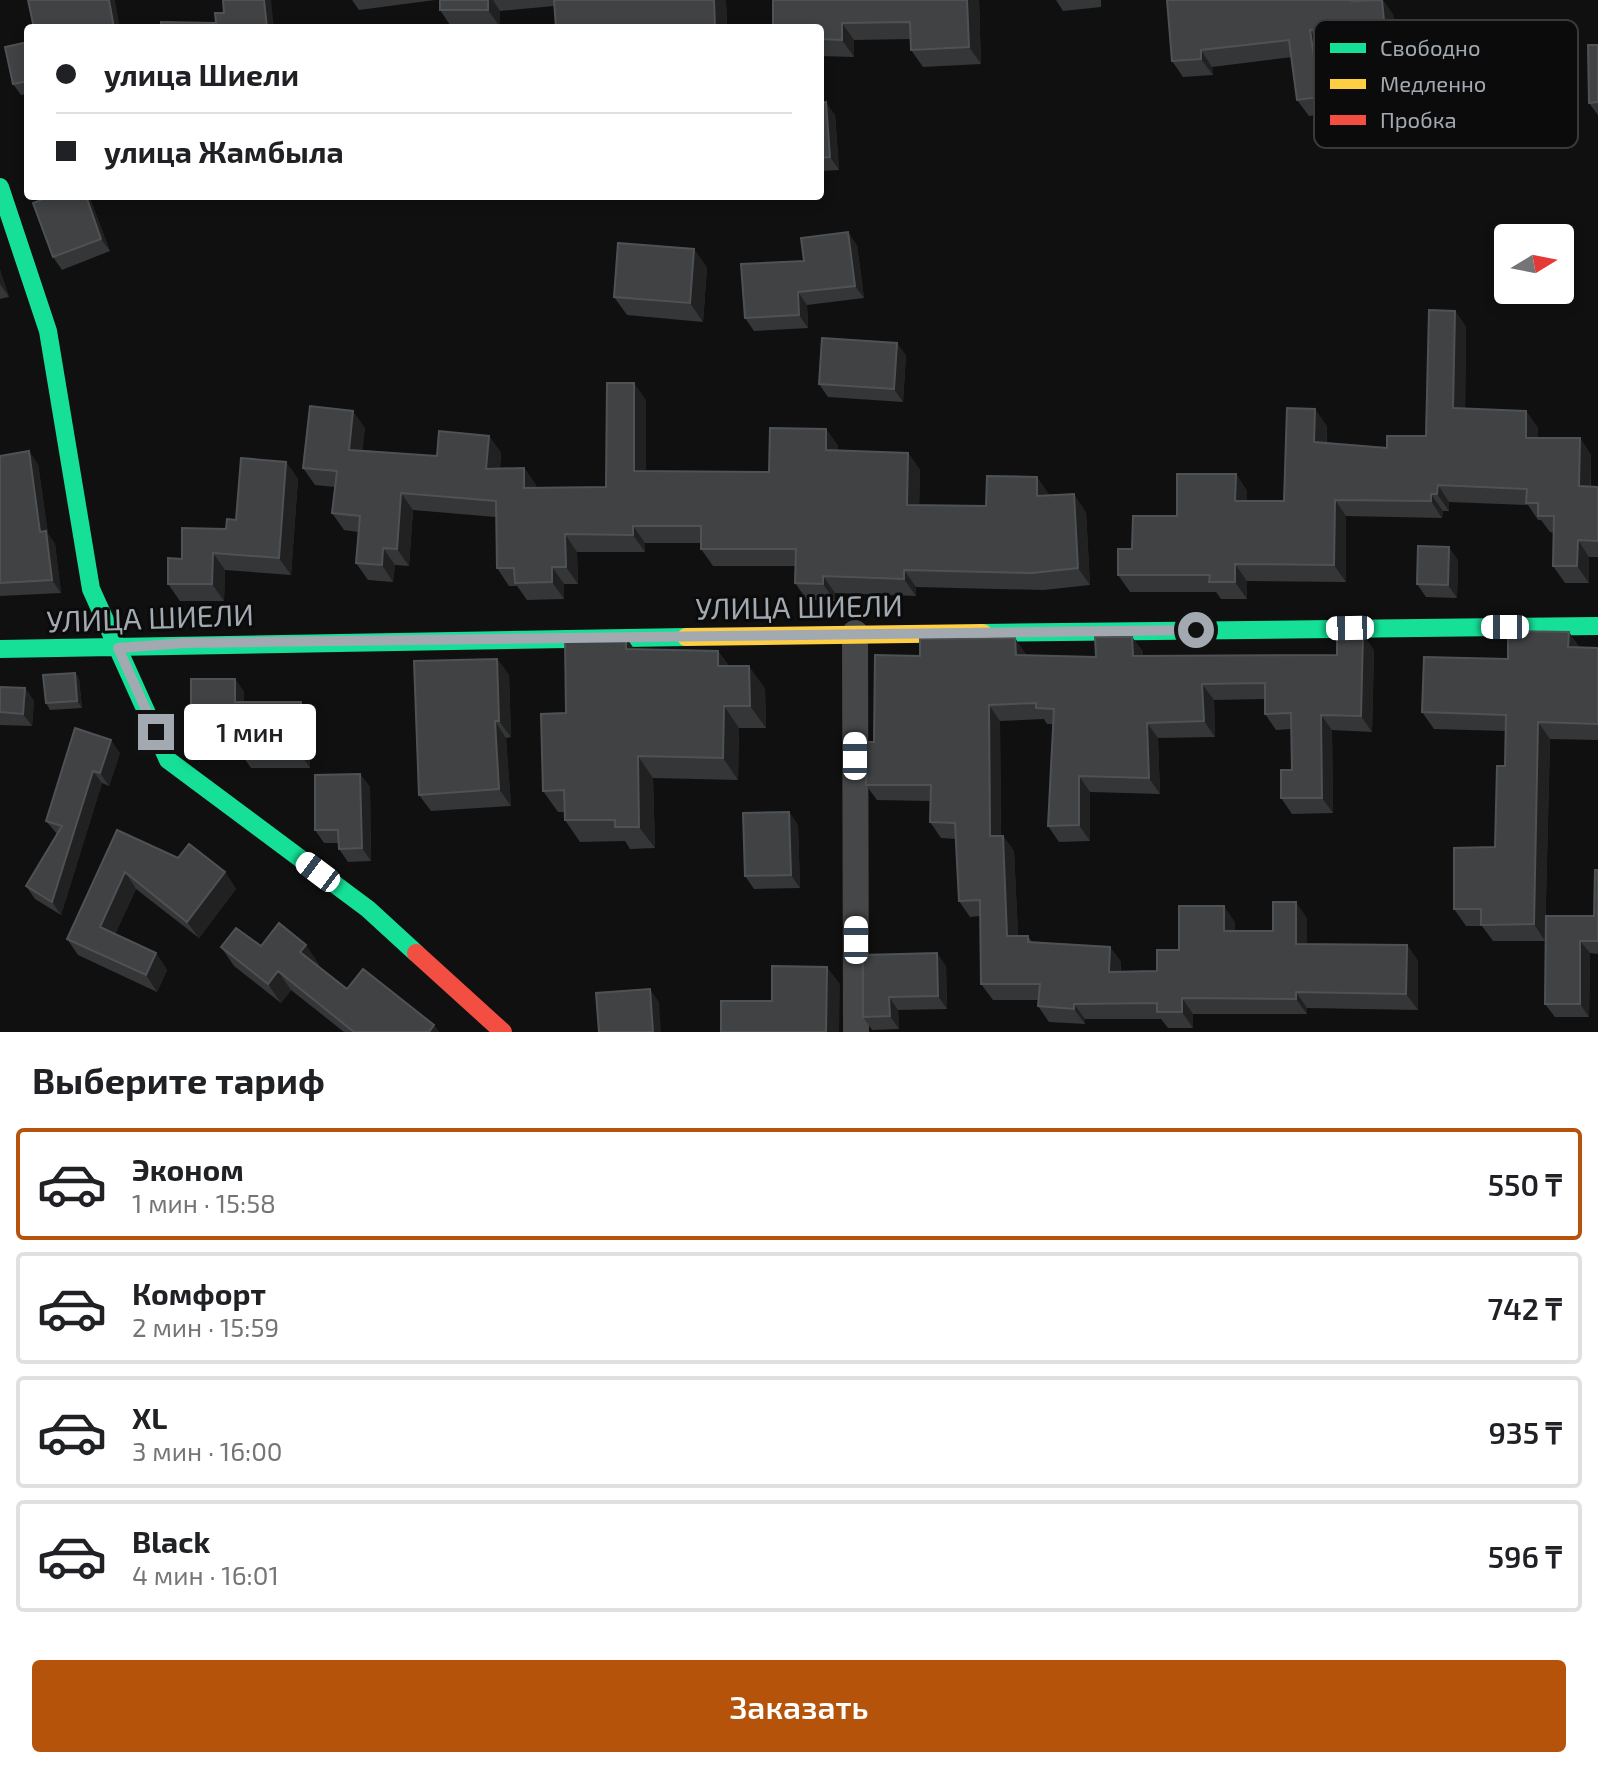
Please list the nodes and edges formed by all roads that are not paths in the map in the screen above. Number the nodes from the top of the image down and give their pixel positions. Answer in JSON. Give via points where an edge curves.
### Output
{"nodes":[{"id":1,"x":0,"y":187,"type":"edge"},
{"id":2,"x":1598,"y":626,"type":"edge"},
{"id":3,"x":855,"y":633,"type":"junction"},
{"id":4,"x":118,"y":648,"type":"junction"},
{"id":5,"x":0,"y":649,"type":"edge"},
{"id":6,"x":503,"y":1032,"type":"edge"},
{"id":7,"x":856,"y":1032,"type":"edge"}],
"edges":[{"from":1,"to":4,"type":"street","via":[[48,331],[91,589]]},
{"from":2,"to":3,"type":"street","name":"УЛИЦА ШИЕЛИ"},
{"from":3,"to":4,"type":"street","name":"УЛИЦА ШИЕЛИ"},
{"from":3,"to":7,"type":"street"},
{"from":4,"to":5,"type":"street","name":"УЛИЦА ШИЕЛИ"},
{"from":4,"to":6,"type":"street","via":[[168,760],[368,909]]}]}
